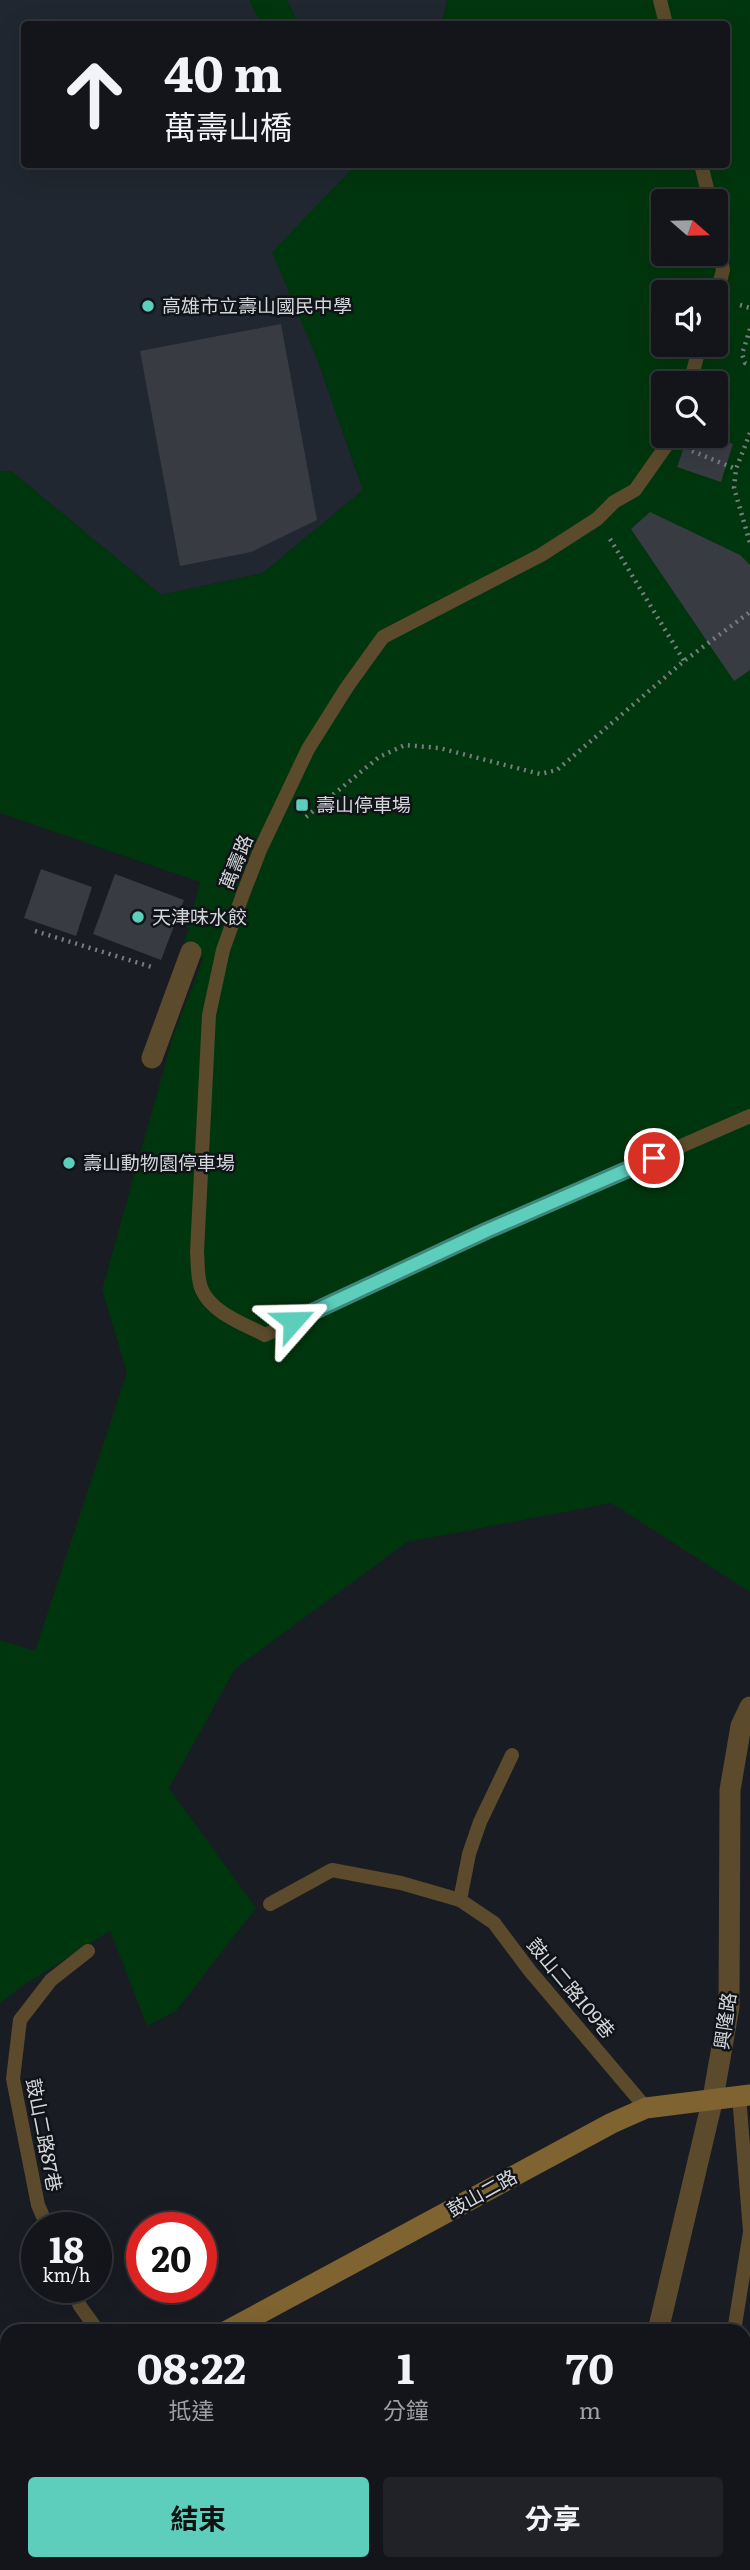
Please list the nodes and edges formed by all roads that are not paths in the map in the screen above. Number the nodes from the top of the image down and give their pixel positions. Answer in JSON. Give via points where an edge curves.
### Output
{"nodes":[{"id":1,"x":660,"y":0,"type":"edge"},
{"id":2,"x":665,"y":21,"type":"edge"},
{"id":3,"x":702,"y":168,"type":"edge"},
{"id":4,"x":707,"y":189,"type":"edge"},
{"id":5,"x":665,"y":448,"type":"edge"},
{"id":6,"x":191,"y":953,"type":"dead end"},
{"id":7,"x":152,"y":1058,"type":"dead end"},
{"id":8,"x":750,"y":1116,"type":"edge"},
{"id":9,"x":750,"y":1707,"type":"edge"},
{"id":10,"x":512,"y":1755,"type":"dead end"},
{"id":11,"x":460,"y":1900,"type":"junction"},
{"id":12,"x":270,"y":1904,"type":"dead end"},
{"id":13,"x":88,"y":1951,"type":"dead end"},
{"id":14,"x":744,"y":2095,"type":"edge"},
{"id":15,"x":713,"y":2098,"type":"junction"},
{"id":16,"x":646,"y":2108,"type":"junction"},
{"id":17,"x":41,"y":2212,"type":"edge"},
{"id":18,"x":750,"y":2232,"type":"edge"},
{"id":19,"x":79,"y":2303,"type":"edge"},
{"id":20,"x":94,"y":2324,"type":"edge"},
{"id":21,"x":240,"y":2324,"type":"edge"},
{"id":22,"x":660,"y":2324,"type":"edge"},
{"id":23,"x":735,"y":2324,"type":"edge"}],
"edges":[{"from":1,"to":2,"type":"lane"},
{"from":3,"to":4,"type":"lane"},
{"from":5,"to":8,"type":"lane","name":"萬壽路","via":[[635,490],[597,519],[541,555],[383,637],[309,749],[260,850],[223,950],[209,1015],[197,1252],[201,1290],[229,1317],[265,1335],[486,1231]]},
{"from":6,"to":7,"type":"street"},
{"from":9,"to":15,"type":"street","name":"興隆路","via":[[741,1726],[730,1790],[731,1980]]},
{"from":10,"to":11,"type":"lane","via":[[480,1822]]},
{"from":11,"to":12,"type":"lane","name":"鼓山二路109巷","via":[[332,1870]]},
{"from":11,"to":16,"type":"lane","name":"鼓山二路109巷","via":[[494,1923]]},
{"from":13,"to":17,"type":"lane","name":"鼓山二路87巷","via":[[51,1980],[20,2020],[13,2079]]},
{"from":14,"to":15,"type":"street","name":"鼓山二路"},
{"from":14,"to":18,"type":"lane"},
{"from":15,"to":16,"type":"street","name":"鼓山二路"},
{"from":15,"to":22,"type":"street","name":"興隆路"},
{"from":16,"to":21,"type":"street","name":"鼓山二路"},
{"from":18,"to":23,"type":"lane"},
{"from":19,"to":20,"type":"lane"}]}
